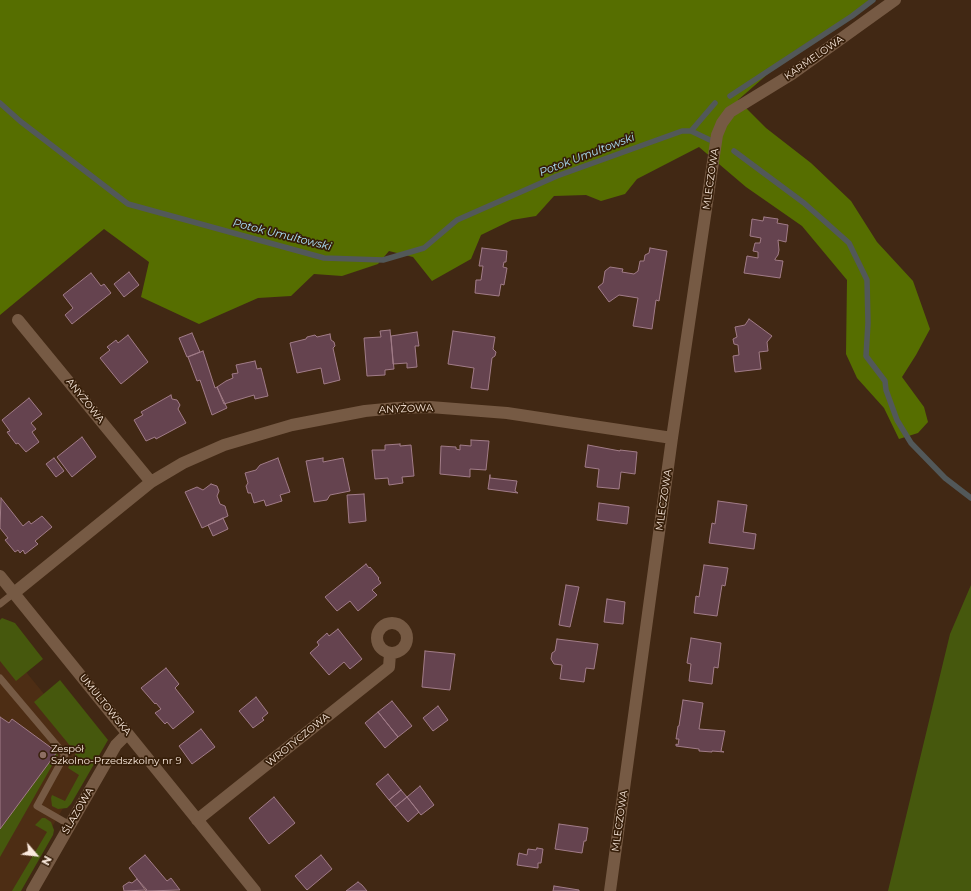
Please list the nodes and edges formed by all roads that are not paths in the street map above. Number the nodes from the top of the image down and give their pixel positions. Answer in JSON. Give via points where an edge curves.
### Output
{"nodes":[{"id":1,"x":895,"y":0,"type":"edge"},
{"id":2,"x":730,"y":112,"type":"joint"},
{"id":3,"x":18,"y":320,"type":"dead end"},
{"id":4,"x":672,"y":438,"type":"junction"},
{"id":5,"x":151,"y":482,"type":"junction"},
{"id":6,"x":0,"y":576,"type":"edge"},
{"id":7,"x":14,"y":593,"type":"junction"},
{"id":8,"x":0,"y":604,"type":"edge"},
{"id":9,"x":390,"y":654,"type":"dead end"},
{"id":10,"x":0,"y":678,"type":"edge"},
{"id":11,"x":127,"y":734,"type":"junction"},
{"id":12,"x":197,"y":820,"type":"junction"},
{"id":13,"x":70,"y":825,"type":"junction"},
{"id":14,"x":32,"y":891,"type":"edge"},
{"id":15,"x":255,"y":891,"type":"edge"},
{"id":16,"x":610,"y":891,"type":"edge"}],
"edges":[{"from":1,"to":2,"type":"street","name":"KARMELOWA","via":[[792,74]]},
{"from":2,"to":4,"type":"street","name":"MLECZOWA","via":[[717,135]]},
{"from":3,"to":5,"type":"street","name":"ANYŻOWA"},
{"from":4,"to":5,"type":"street","name":"ANYŻOWA","via":[[507,414],[430,407],[396,408],[365,411],[292,425],[224,445],[183,463]]},
{"from":4,"to":16,"type":"street","name":"MLECZOWA"},
{"from":5,"to":7,"type":"street","name":"ANYŻOWA"},
{"from":6,"to":7,"type":"street","name":"UMULTOWSKA"},
{"from":7,"to":8,"type":"lane"},
{"from":7,"to":11,"type":"street","name":"UMULTOWSKA"},
{"from":9,"to":12,"type":"street","name":"WROTYCZOWA","via":[[389,667]]},
{"from":10,"to":13,"type":"lane","via":[[65,755],[37,806]]},
{"from":11,"to":12,"type":"street","name":"UMULTOWSKA"},
{"from":11,"to":13,"type":"street","name":"ŚLAZOWA","via":[[116,745]]},
{"from":12,"to":15,"type":"street","name":"UMULTOWSKA"},
{"from":13,"to":14,"type":"street","name":"ŚLAZOWA"}]}
